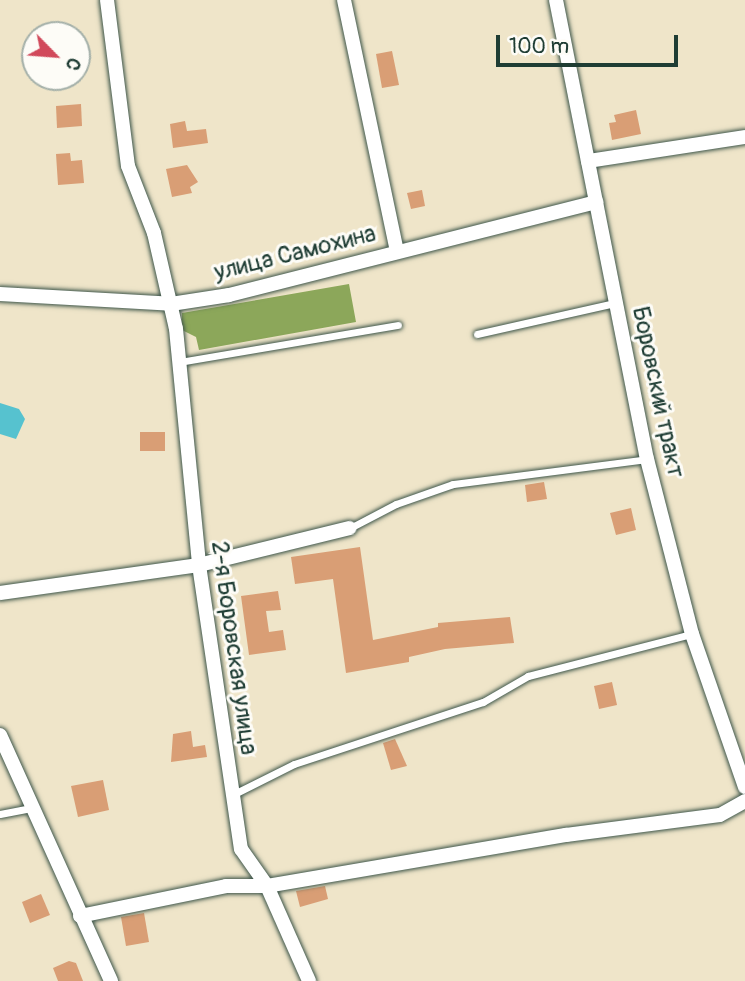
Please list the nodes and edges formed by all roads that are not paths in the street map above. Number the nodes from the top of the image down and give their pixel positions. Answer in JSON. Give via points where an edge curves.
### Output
{"nodes":[{"id":1,"x":107,"y":0,"type":"edge"},
{"id":2,"x":344,"y":0,"type":"edge"},
{"id":3,"x":556,"y":0,"type":"edge"},
{"id":4,"x":745,"y":136,"type":"edge"},
{"id":5,"x":588,"y":161,"type":"junction"},
{"id":6,"x":596,"y":202,"type":"junction"},
{"id":7,"x":397,"y":251,"type":"junction"},
{"id":8,"x":0,"y":294,"type":"edge"},
{"id":9,"x":615,"y":303,"type":"junction"},
{"id":10,"x":171,"y":304,"type":"junction"},
{"id":11,"x":398,"y":325,"type":"dead end"},
{"id":12,"x":477,"y":334,"type":"dead end"},
{"id":13,"x":180,"y":362,"type":"junction"},
{"id":14,"x":647,"y":459,"type":"junction"},
{"id":15,"x":350,"y":528,"type":"joint"},
{"id":16,"x":199,"y":565,"type":"junction"},
{"id":17,"x":0,"y":593,"type":"edge"},
{"id":18,"x":692,"y":634,"type":"junction"},
{"id":19,"x":0,"y":735,"type":"edge"},
{"id":20,"x":745,"y":787,"type":"edge"},
{"id":21,"x":231,"y":796,"type":"junction"},
{"id":22,"x":745,"y":801,"type":"edge"},
{"id":23,"x":33,"y":808,"type":"junction"},
{"id":24,"x":0,"y":814,"type":"edge"},
{"id":25,"x":267,"y":886,"type":"junction"},
{"id":26,"x":80,"y":916,"type":"junction"},
{"id":27,"x":111,"y":981,"type":"edge"},
{"id":28,"x":309,"y":981,"type":"edge"}],
"edges":[{"from":1,"to":10,"type":"street","name":"2-я Боровская улица","via":[[128,166],[154,233]]},
{"from":2,"to":7,"type":"street"},
{"from":3,"to":5,"type":"street","name":"Боровский тракт"},
{"from":4,"to":5,"type":"street"},
{"from":5,"to":6,"type":"street","name":"Боровский тракт"},
{"from":6,"to":7,"type":"street","name":"улица Самохина"},
{"from":6,"to":9,"type":"street","name":"Боровский тракт"},
{"from":7,"to":10,"type":"street","name":"улица Самохина","via":[[229,295]]},
{"from":8,"to":10,"type":"street","name":"улица Самохина"},
{"from":9,"to":12,"type":"lane"},
{"from":9,"to":14,"type":"street","name":"Боровский тракт"},
{"from":10,"to":13,"type":"street","name":"2-я Боровская улица"},
{"from":11,"to":13,"type":"lane"},
{"from":13,"to":16,"type":"street","name":"2-я Боровская улица"},
{"from":14,"to":15,"type":"lane","via":[[453,484],[396,504]]},
{"from":14,"to":18,"type":"street","name":"Боровский тракт"},
{"from":15,"to":16,"type":"street"},
{"from":16,"to":17,"type":"street"},
{"from":16,"to":21,"type":"street","name":"2-я Боровская улица"},
{"from":18,"to":20,"type":"street","name":"Боровский тракт"},
{"from":18,"to":21,"type":"lane","via":[[528,676],[483,702],[294,765]]},
{"from":19,"to":23,"type":"street"},
{"from":21,"to":25,"type":"street","name":"2-я Боровская улица","via":[[241,849]]},
{"from":22,"to":25,"type":"street","via":[[720,815],[566,835]]},
{"from":23,"to":24,"type":"lane"},
{"from":23,"to":26,"type":"street"},
{"from":25,"to":26,"type":"street","via":[[226,886]]},
{"from":25,"to":28,"type":"street","name":"2-я Боровская улица"},
{"from":26,"to":27,"type":"street"}]}
